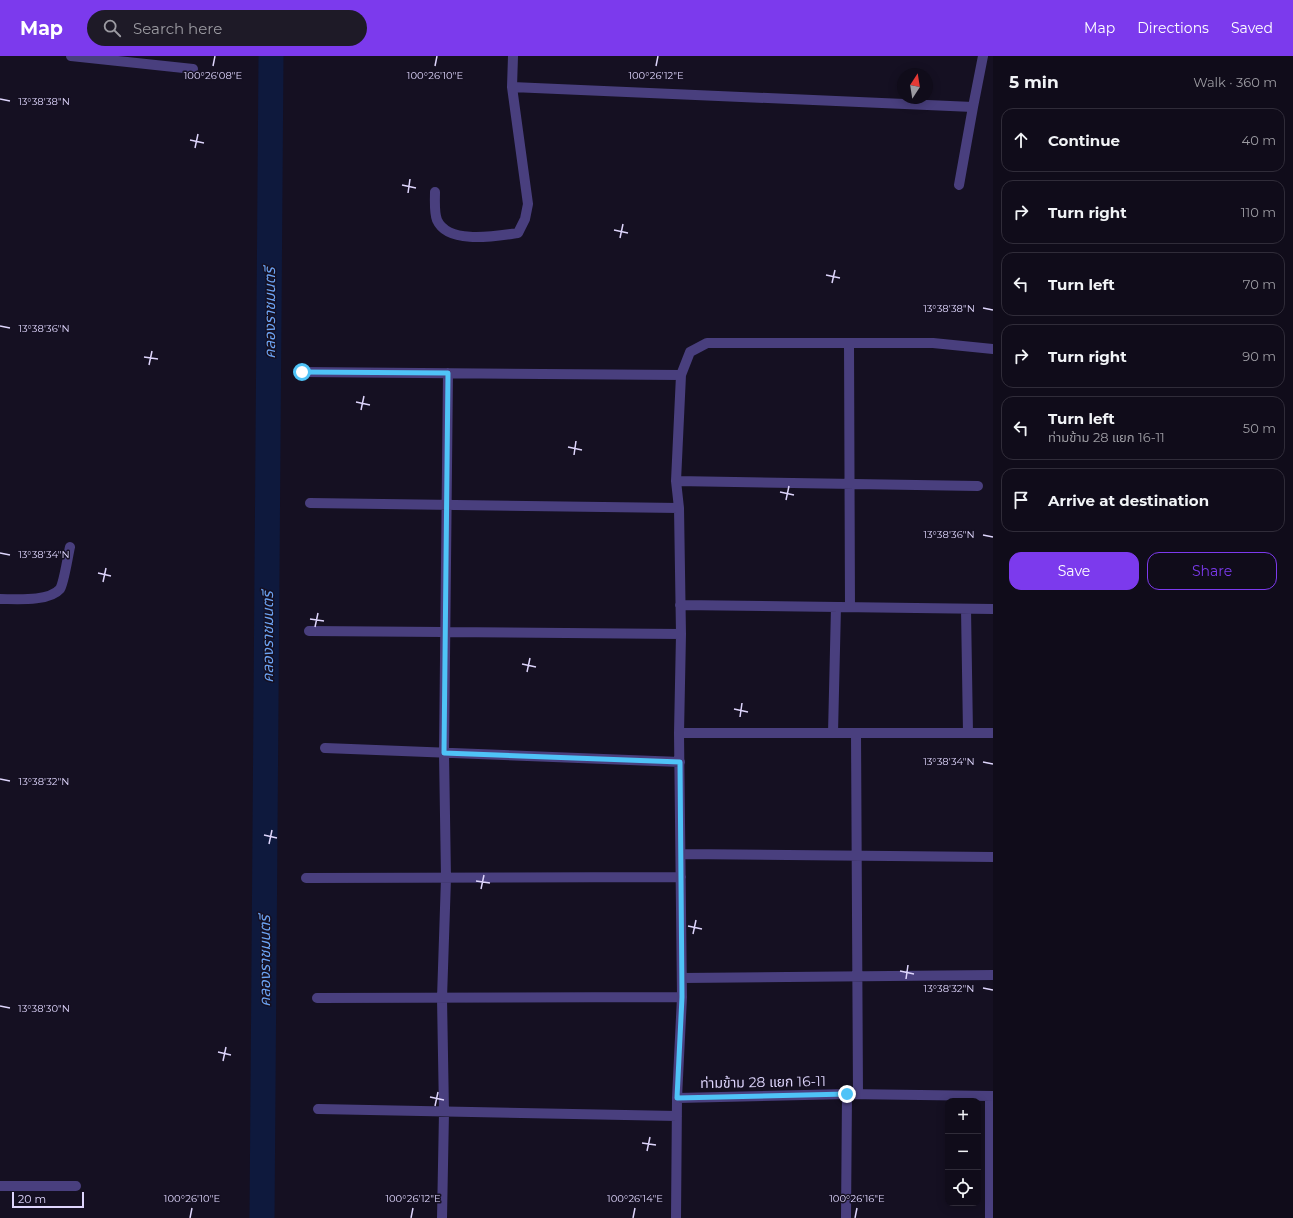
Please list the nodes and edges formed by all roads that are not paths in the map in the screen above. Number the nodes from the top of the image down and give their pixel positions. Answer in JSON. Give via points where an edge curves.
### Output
{"nodes":[{"id":1,"x":71,"y":56,"type":"edge"},
{"id":2,"x":513,"y":56,"type":"edge"},
{"id":3,"x":983,"y":56,"type":"edge"},
{"id":4,"x":193,"y":69,"type":"dead end"},
{"id":5,"x":512,"y":87,"type":"junction"},
{"id":6,"x":973,"y":107,"type":"junction"},
{"id":7,"x":959,"y":185,"type":"dead end"},
{"id":8,"x":434,"y":192,"type":"dead end"},
{"id":9,"x":848,"y":343,"type":"junction"},
{"id":10,"x":993,"y":349,"type":"edge"},
{"id":11,"x":302,"y":372,"type":"dead end"},
{"id":12,"x":448,"y":373,"type":"junction"},
{"id":13,"x":681,"y":375,"type":"junction"},
{"id":14,"x":676,"y":481,"type":"junction"},
{"id":15,"x":849,"y":484,"type":"junction"},
{"id":16,"x":978,"y":486,"type":"dead end"},
{"id":17,"x":310,"y":504,"type":"dead end"},
{"id":18,"x":447,"y":505,"type":"junction"},
{"id":19,"x":679,"y":508,"type":"junction"},
{"id":20,"x":70,"y":547,"type":"dead end"},
{"id":21,"x":0,"y":599,"type":"edge"},
{"id":22,"x":680,"y":605,"type":"junction"},
{"id":23,"x":836,"y":607,"type":"junction"},
{"id":24,"x":850,"y":607,"type":"junction"},
{"id":25,"x":966,"y":609,"type":"junction"},
{"id":26,"x":993,"y":609,"type":"edge"},
{"id":27,"x":309,"y":631,"type":"dead end"},
{"id":28,"x":445,"y":632,"type":"junction"},
{"id":29,"x":681,"y":634,"type":"junction"},
{"id":30,"x":833,"y":732,"type":"junction"},
{"id":31,"x":679,"y":733,"type":"junction"},
{"id":32,"x":856,"y":733,"type":"junction"},
{"id":33,"x":968,"y":733,"type":"junction"},
{"id":34,"x":993,"y":733,"type":"edge"},
{"id":35,"x":324,"y":748,"type":"dead end"},
{"id":36,"x":444,"y":753,"type":"junction"},
{"id":37,"x":680,"y":762,"type":"junction"},
{"id":38,"x":681,"y":854,"type":"junction"},
{"id":39,"x":856,"y":856,"type":"junction"},
{"id":40,"x":993,"y":857,"type":"edge"},
{"id":41,"x":681,"y":877,"type":"junction"},
{"id":42,"x":306,"y":878,"type":"dead end"},
{"id":43,"x":446,"y":878,"type":"junction"},
{"id":44,"x":993,"y":975,"type":"edge"},
{"id":45,"x":858,"y":976,"type":"junction"},
{"id":46,"x":682,"y":978,"type":"junction"},
{"id":47,"x":682,"y":997,"type":"junction"},
{"id":48,"x":317,"y":998,"type":"dead end"},
{"id":49,"x":442,"y":998,"type":"junction"},
{"id":50,"x":847,"y":1094,"type":"junction"},
{"id":51,"x":858,"y":1094,"type":"junction"},
{"id":52,"x":992,"y":1096,"type":"edge"},
{"id":53,"x":677,"y":1098,"type":"junction"},
{"id":54,"x":318,"y":1109,"type":"dead end"},
{"id":55,"x":444,"y":1112,"type":"junction"},
{"id":56,"x":677,"y":1116,"type":"junction"},
{"id":57,"x":0,"y":1186,"type":"edge"},
{"id":58,"x":76,"y":1186,"type":"dead end"},
{"id":59,"x":442,"y":1218,"type":"edge"},
{"id":60,"x":676,"y":1218,"type":"edge"},
{"id":61,"x":846,"y":1218,"type":"edge"},
{"id":62,"x":990,"y":1218,"type":"edge"}],
"edges":[{"from":1,"to":4,"type":"street"},
{"from":2,"to":5,"type":"street"},
{"from":3,"to":6,"type":"street"},
{"from":5,"to":6,"type":"street"},
{"from":5,"to":8,"type":"street","via":[[528,204],[525,219],[518,233],[458,237],[444,230],[437,219]]},
{"from":6,"to":7,"type":"street"},
{"from":9,"to":10,"type":"street","via":[[933,343]]},
{"from":9,"to":13,"type":"street","via":[[707,343],[690,352]]},
{"from":9,"to":15,"type":"street"},
{"from":11,"to":12,"type":"street"},
{"from":12,"to":13,"type":"street"},
{"from":12,"to":18,"type":"street"},
{"from":13,"to":14,"type":"street"},
{"from":14,"to":15,"type":"street"},
{"from":14,"to":19,"type":"street"},
{"from":15,"to":16,"type":"street"},
{"from":15,"to":24,"type":"street"},
{"from":17,"to":18,"type":"street"},
{"from":18,"to":19,"type":"street"},
{"from":18,"to":28,"type":"street"},
{"from":19,"to":22,"type":"street"},
{"from":20,"to":21,"type":"street","via":[[60,588],[52,595]]},
{"from":22,"to":23,"type":"street"},
{"from":22,"to":29,"type":"street"},
{"from":23,"to":24,"type":"street"},
{"from":23,"to":30,"type":"street"},
{"from":24,"to":25,"type":"street"},
{"from":25,"to":26,"type":"street"},
{"from":25,"to":33,"type":"street"},
{"from":27,"to":28,"type":"street"},
{"from":28,"to":29,"type":"street"},
{"from":28,"to":36,"type":"street"},
{"from":29,"to":31,"type":"street"},
{"from":30,"to":31,"type":"street"},
{"from":30,"to":32,"type":"street"},
{"from":31,"to":37,"type":"street"},
{"from":32,"to":33,"type":"street"},
{"from":32,"to":39,"type":"street"},
{"from":33,"to":34,"type":"street"},
{"from":35,"to":36,"type":"street"},
{"from":36,"to":37,"type":"street"},
{"from":36,"to":43,"type":"street"},
{"from":37,"to":38,"type":"street"},
{"from":38,"to":39,"type":"street"},
{"from":38,"to":41,"type":"street"},
{"from":39,"to":40,"type":"street"},
{"from":39,"to":45,"type":"street"},
{"from":41,"to":43,"type":"street"},
{"from":41,"to":46,"type":"street"},
{"from":42,"to":43,"type":"street"},
{"from":43,"to":49,"type":"street"},
{"from":44,"to":45,"type":"street"},
{"from":45,"to":46,"type":"street"},
{"from":45,"to":51,"type":"street"},
{"from":46,"to":47,"type":"street"},
{"from":47,"to":49,"type":"street"},
{"from":47,"to":53,"type":"street"},
{"from":48,"to":49,"type":"street"},
{"from":49,"to":55,"type":"street"},
{"from":50,"to":51,"type":"street","name":"ท่ามข้าม 28 แยก 16-11"},
{"from":50,"to":53,"type":"street","name":"ท่ามข้าม 28 แยก 16-11"},
{"from":50,"to":61,"type":"street"},
{"from":51,"to":52,"type":"street","name":"ท่ามข้าม 28 แยก 16-11"},
{"from":52,"to":62,"type":"street"},
{"from":53,"to":56,"type":"street"},
{"from":54,"to":55,"type":"street"},
{"from":55,"to":56,"type":"street"},
{"from":55,"to":59,"type":"street"},
{"from":56,"to":60,"type":"street"},
{"from":57,"to":58,"type":"street"}]}
